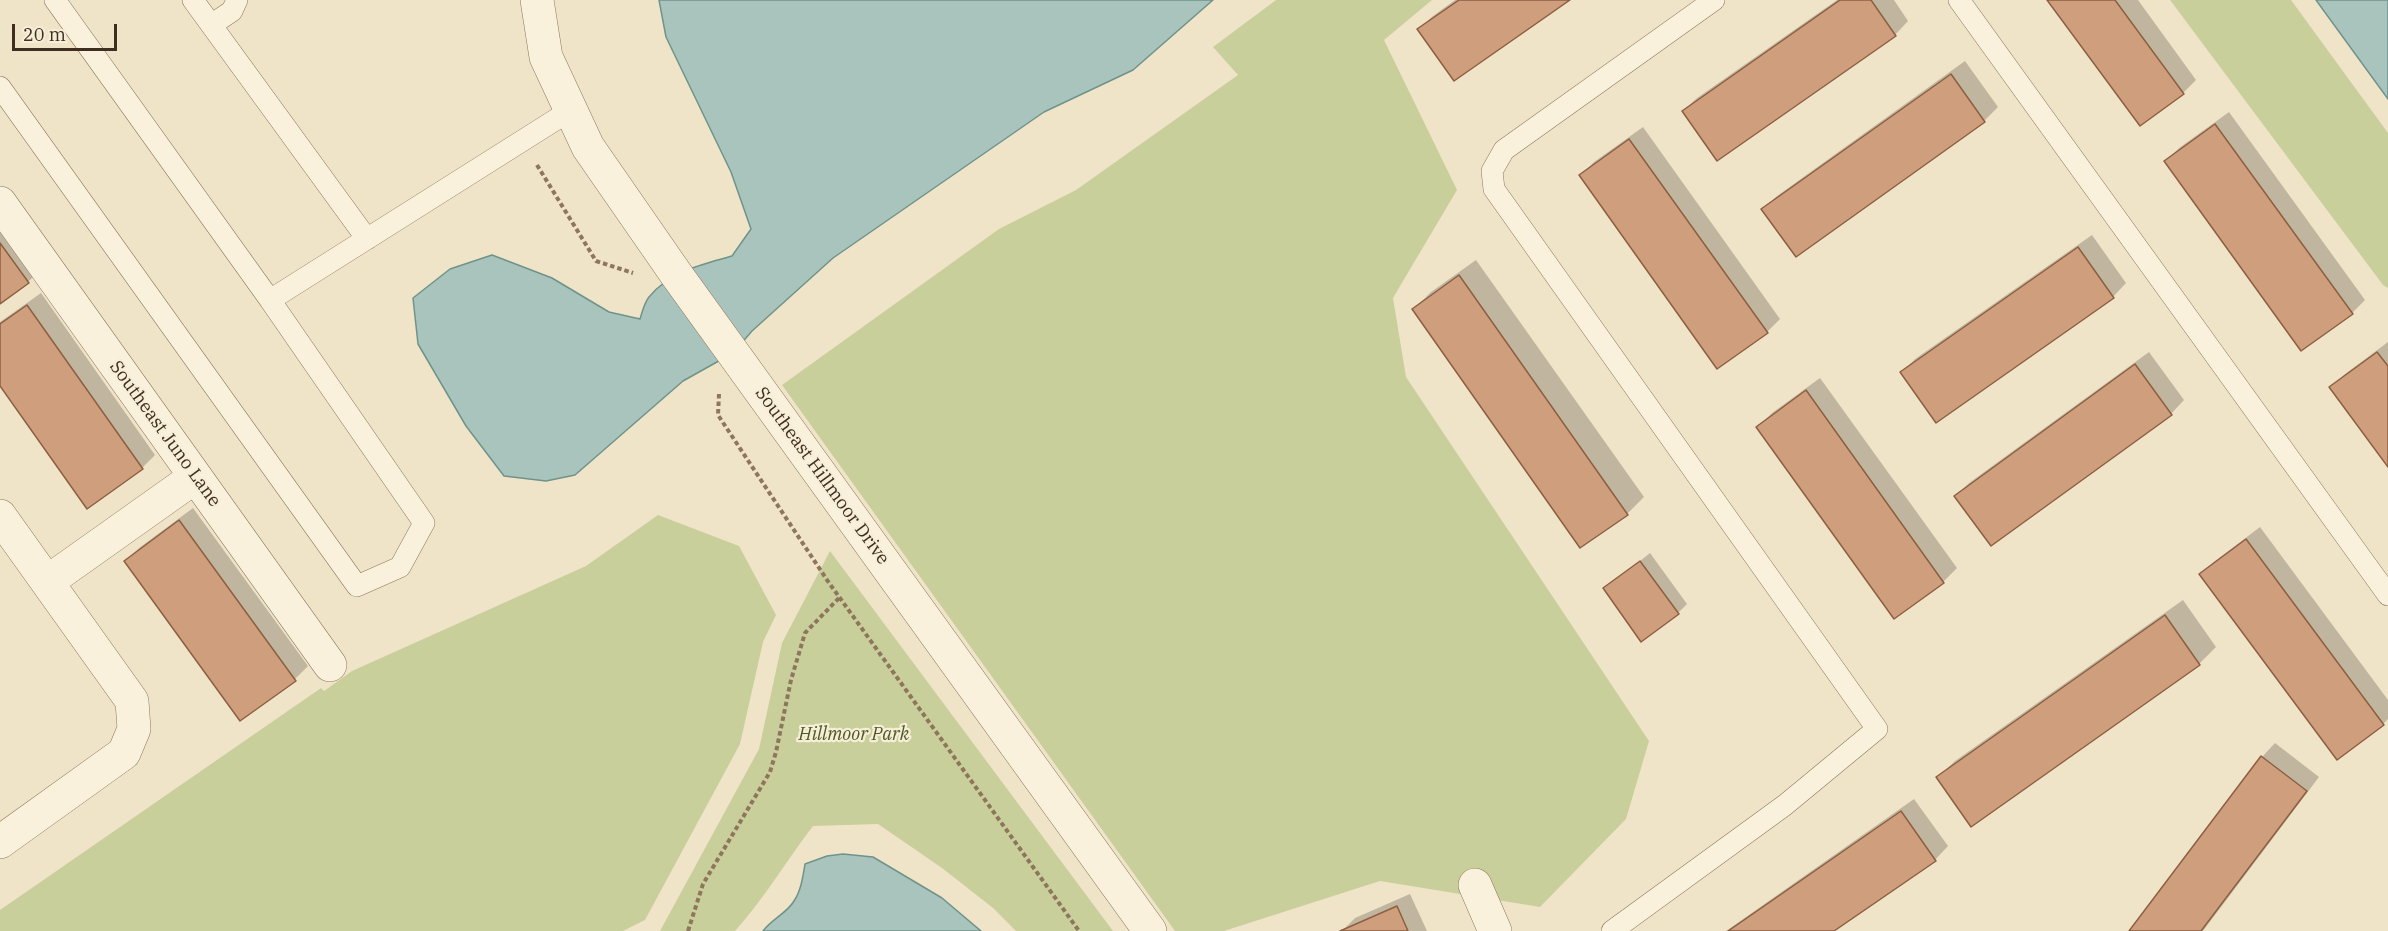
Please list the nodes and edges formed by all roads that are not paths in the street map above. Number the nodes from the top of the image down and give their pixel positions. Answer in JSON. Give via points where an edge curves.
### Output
{"nodes":[{"id":1,"x":55,"y":0,"type":"edge"},
{"id":2,"x":193,"y":0,"type":"edge"},
{"id":3,"x":237,"y":0,"type":"edge"},
{"id":4,"x":537,"y":0,"type":"edge"},
{"id":5,"x":1714,"y":0,"type":"edge"},
{"id":6,"x":1959,"y":0,"type":"edge"},
{"id":7,"x":211,"y":26,"type":"junction"},
{"id":8,"x":0,"y":87,"type":"edge"},
{"id":9,"x":571,"y":110,"type":"junction"},
{"id":10,"x":0,"y":203,"type":"edge"},
{"id":11,"x":367,"y":239,"type":"junction"},
{"id":12,"x":270,"y":300,"type":"junction"},
{"id":13,"x":195,"y":477,"type":"junction"},
{"id":14,"x":0,"y":516,"type":"edge"},
{"id":15,"x":47,"y":582,"type":"junction"},
{"id":16,"x":2388,"y":595,"type":"edge"},
{"id":17,"x":330,"y":664,"type":"dead end"},
{"id":18,"x":4,"y":830,"type":"edge"},
{"id":19,"x":1475,"y":885,"type":"dead end"},
{"id":20,"x":1150,"y":931,"type":"edge"},
{"id":21,"x":1495,"y":931,"type":"edge"},
{"id":22,"x":1612,"y":931,"type":"edge"}],
"edges":[{"from":1,"to":12,"type":"lane"},
{"from":2,"to":7,"type":"lane"},
{"from":3,"to":7,"type":"lane","via":[[232,11]]},
{"from":4,"to":9,"type":"street","name":"Southeast Hillmoor Drive","via":[[546,57]]},
{"from":5,"to":22,"type":"lane","via":[[1504,150],[1492,171],[1494,189],[1877,729],[1785,805]]},
{"from":6,"to":16,"type":"lane"},
{"from":7,"to":11,"type":"lane"},
{"from":8,"to":12,"type":"lane","via":[[357,586],[400,567],[424,523]]},
{"from":9,"to":11,"type":"lane"},
{"from":9,"to":20,"type":"street","name":"Southeast Hillmoor Drive","via":[[588,147],[676,274]]},
{"from":10,"to":13,"type":"street","name":"Southeast Juno Lane"},
{"from":11,"to":12,"type":"lane"},
{"from":13,"to":15,"type":"street"},
{"from":13,"to":17,"type":"street","name":"Southeast Juno Lane"},
{"from":14,"to":15,"type":"street"},
{"from":15,"to":18,"type":"street","via":[[132,701],[134,729],[124,753]]},
{"from":19,"to":21,"type":"street"}]}
